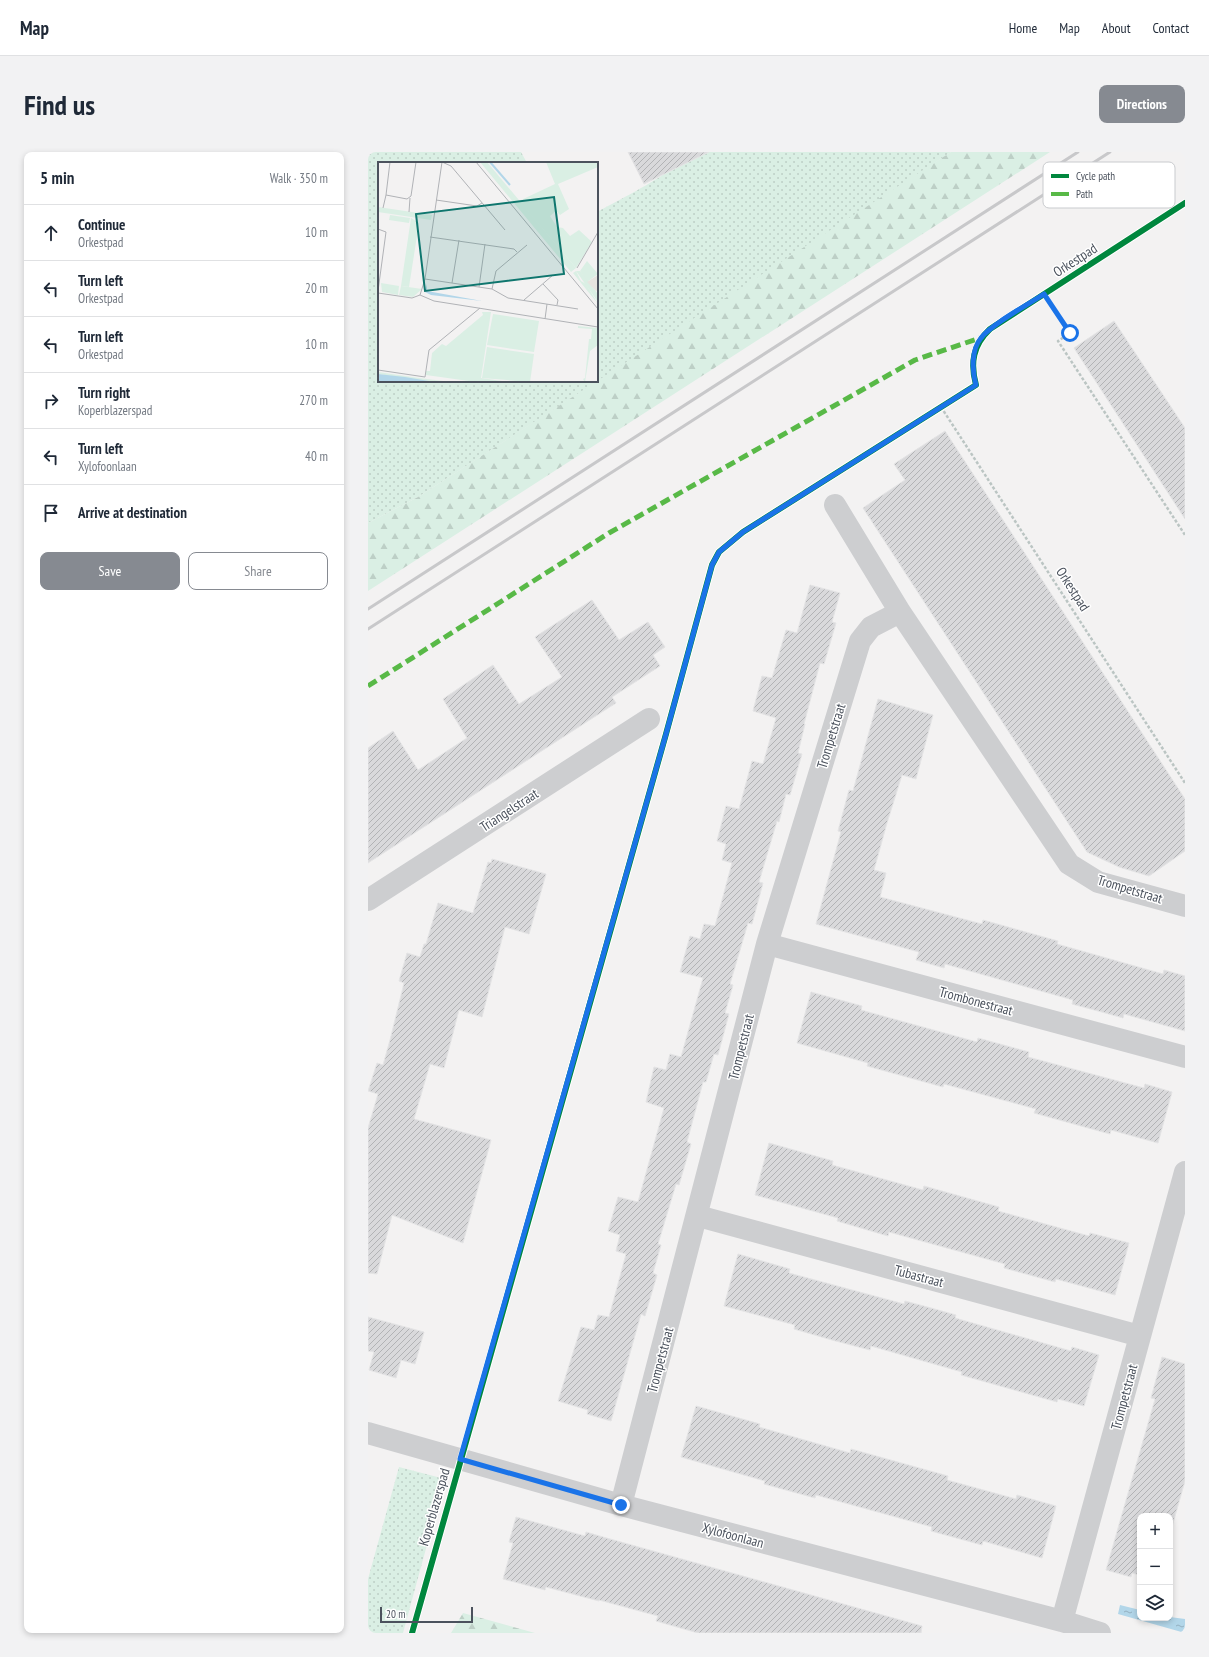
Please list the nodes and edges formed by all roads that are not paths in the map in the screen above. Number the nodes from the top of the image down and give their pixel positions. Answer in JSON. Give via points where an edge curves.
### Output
{"nodes":[{"id":1,"x":835,"y":505,"type":"dead end"},
{"id":2,"x":900,"y":612,"type":"junction"},
{"id":3,"x":649,"y":719,"type":"dead end"},
{"id":4,"x":368,"y":900,"type":"edge"},
{"id":5,"x":1185,"y":906,"type":"edge"},
{"id":6,"x":767,"y":944,"type":"junction"},
{"id":7,"x":1185,"y":1057,"type":"edge"},
{"id":8,"x":1185,"y":1172,"type":"edge"},
{"id":9,"x":698,"y":1216,"type":"junction"},
{"id":10,"x":1140,"y":1336,"type":"junction"},
{"id":11,"x":368,"y":1433,"type":"edge"},
{"id":12,"x":621,"y":1505,"type":"junction"},
{"id":13,"x":1062,"y":1621,"type":"junction"},
{"id":14,"x":1100,"y":1633,"type":"edge"}],
"edges":[{"from":1,"to":2,"type":"street","name":"Trompetstraat"},
{"from":2,"to":5,"type":"street","name":"Trompetstraat","via":[[1069,864],[1098,882]]},
{"from":2,"to":6,"type":"street","name":"Trompetstraat","via":[[871,627],[860,641]]},
{"from":3,"to":4,"type":"street","name":"Triangelstraat"},
{"from":6,"to":7,"type":"street","name":"Trombonestraat"},
{"from":6,"to":9,"type":"street","name":"Trompetstraat"},
{"from":8,"to":10,"type":"street","name":"Trompetstraat"},
{"from":9,"to":10,"type":"street","name":"Tubastraat"},
{"from":9,"to":12,"type":"street","name":"Trompetstraat"},
{"from":10,"to":13,"type":"street","name":"Trompetstraat"},
{"from":11,"to":12,"type":"street","name":"Xylofoonlaan"},
{"from":12,"to":13,"type":"street","name":"Xylofoonlaan"},
{"from":13,"to":14,"type":"street","name":"Xylofoonlaan"}]}
